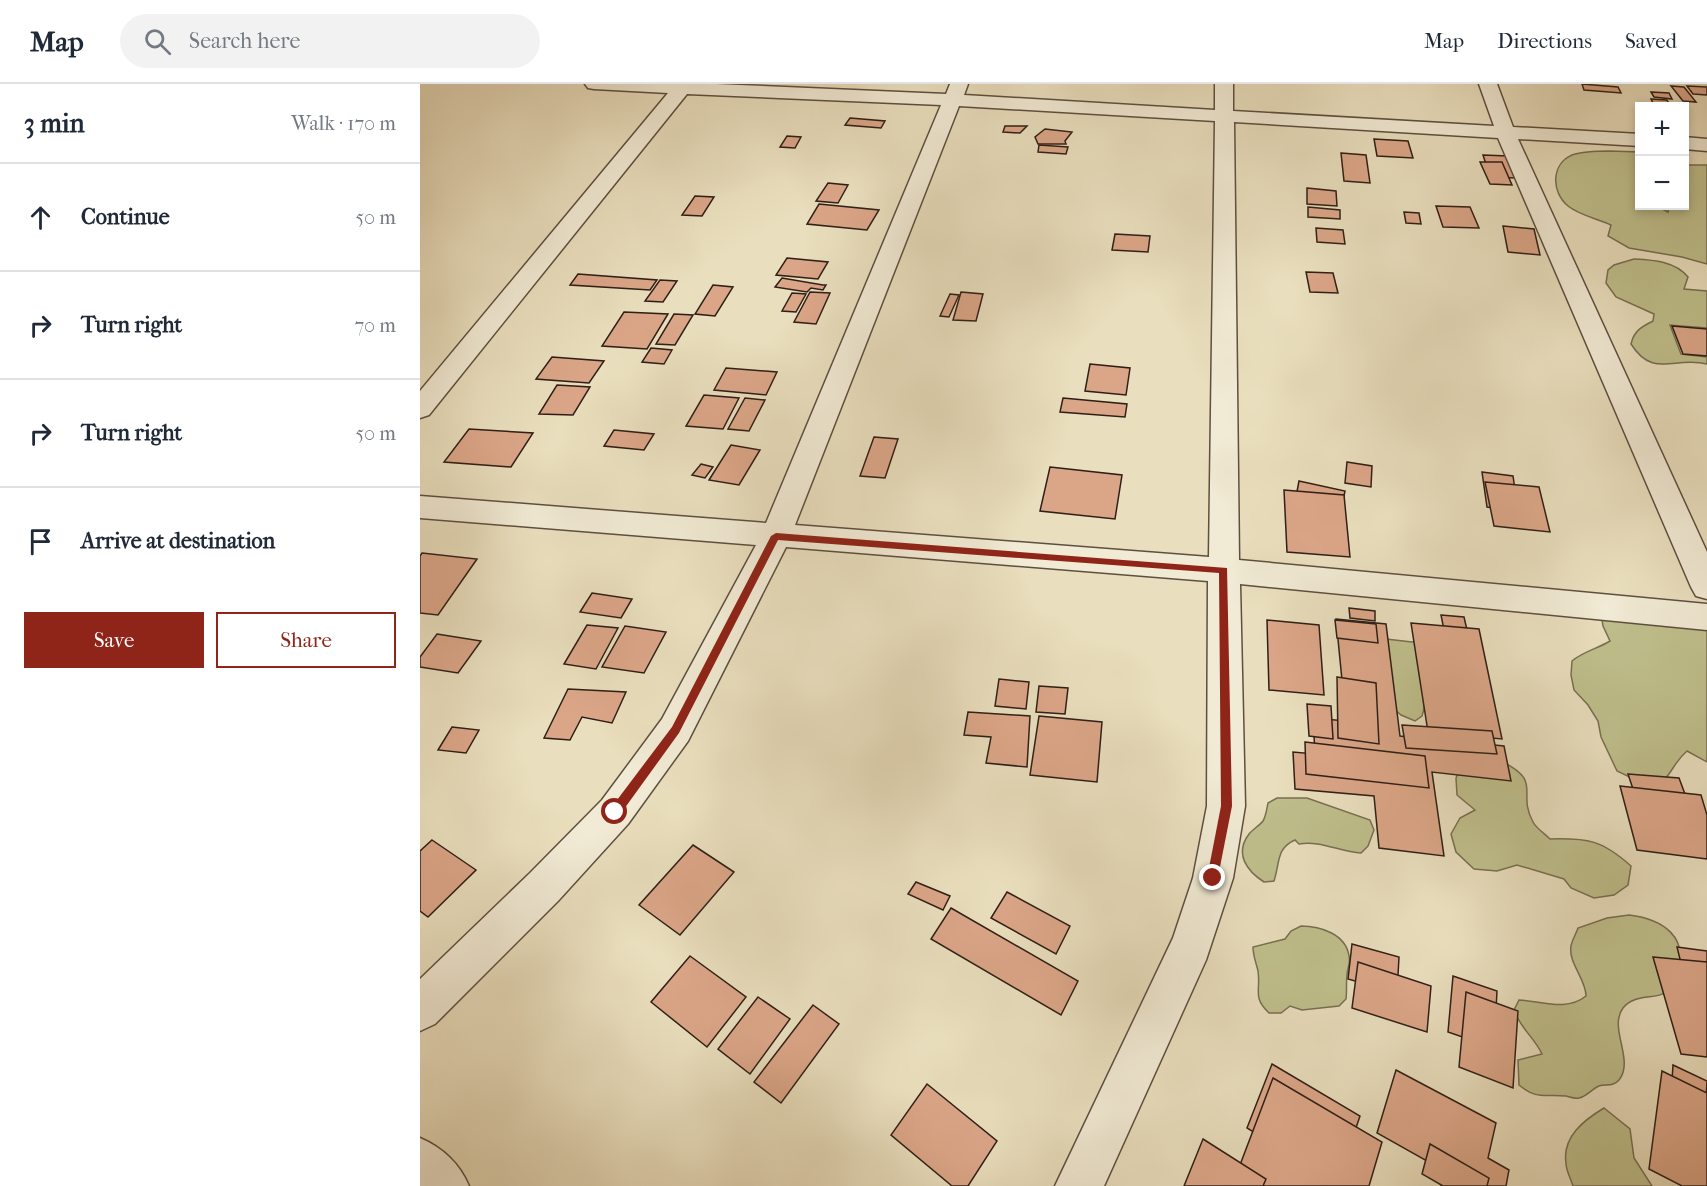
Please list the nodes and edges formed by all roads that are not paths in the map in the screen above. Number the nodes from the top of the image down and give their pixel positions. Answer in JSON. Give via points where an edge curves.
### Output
{"nodes":[{"id":1,"x":594,"y":84,"type":"edge"},
{"id":2,"x":1488,"y":84,"type":"edge"},
{"id":3,"x":684,"y":86,"type":"edge"},
{"id":4,"x":956,"y":92,"type":"edge"},
{"id":5,"x":1224,"y":100,"type":"edge"},
{"id":6,"x":1505,"y":131,"type":"junction"},
{"id":7,"x":1635,"y":140,"type":"edge"},
{"id":8,"x":1689,"y":143,"type":"edge"},
{"id":9,"x":1707,"y":145,"type":"edge"},
{"id":10,"x":420,"y":410,"type":"edge"},
{"id":11,"x":420,"y":507,"type":"edge"},
{"id":12,"x":776,"y":536,"type":"junction"},
{"id":13,"x":1224,"y":570,"type":"junction"},
{"id":14,"x":1707,"y":587,"type":"edge"},
{"id":15,"x":1707,"y":617,"type":"edge"},
{"id":16,"x":420,"y":1009,"type":"edge"},
{"id":17,"x":420,"y":1162,"type":"edge"},
{"id":18,"x":445,"y":1186,"type":"edge"},
{"id":19,"x":1079,"y":1186,"type":"edge"}],
"edges":[{"from":1,"to":3,"type":"street"},
{"from":2,"to":6,"type":"street"},
{"from":3,"to":4,"type":"street"},
{"from":3,"to":10,"type":"street"},
{"from":4,"to":5,"type":"street"},
{"from":4,"to":12,"type":"street"},
{"from":5,"to":6,"type":"street"},
{"from":5,"to":13,"type":"street"},
{"from":6,"to":7,"type":"street"},
{"from":6,"to":14,"type":"street"},
{"from":8,"to":9,"type":"street"},
{"from":11,"to":12,"type":"street"},
{"from":12,"to":13,"type":"street"},
{"from":12,"to":16,"type":"street","via":[[675,730],[615,812]]},
{"from":13,"to":15,"type":"street"},
{"from":13,"to":19,"type":"street","via":[[1226,806],[1213,878],[1191,945]]},
{"from":17,"to":18,"type":"street"}]}
